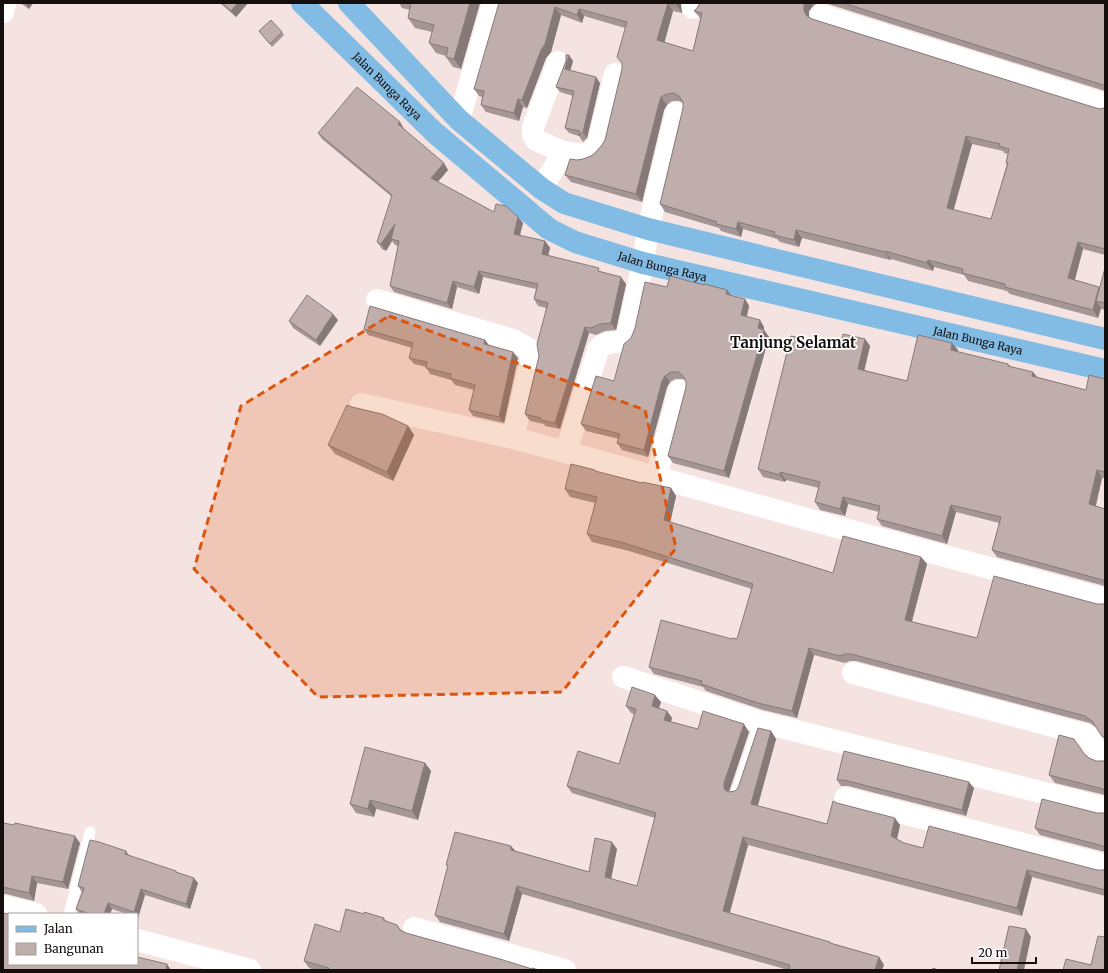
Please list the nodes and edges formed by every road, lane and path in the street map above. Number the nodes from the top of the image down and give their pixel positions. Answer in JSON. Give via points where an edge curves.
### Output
{"nodes":[{"id":1,"x":5,"y":3,"type":"edge"},
{"id":2,"x":302,"y":3,"type":"edge"},
{"id":3,"x":349,"y":3,"type":"edge"},
{"id":4,"x":493,"y":3,"type":"edge"},
{"id":5,"x":3,"y":12,"type":"edge"},
{"id":6,"x":821,"y":15,"type":"dead end"},
{"id":7,"x":558,"y":62,"type":"dead end"},
{"id":8,"x":616,"y":74,"type":"dead end"},
{"id":9,"x":1105,"y":104,"type":"edge"},
{"id":10,"x":676,"y":113,"type":"dead end"},
{"id":11,"x":460,"y":120,"type":"junction"},
{"id":12,"x":562,"y":152,"type":"junction"},
{"id":13,"x":542,"y":190,"type":"junction"},
{"id":14,"x":648,"y":229,"type":"junction"},
{"id":15,"x":643,"y":263,"type":"junction"},
{"id":16,"x":377,"y":300,"type":"dead end"},
{"id":17,"x":1105,"y":339,"type":"edge"},
{"id":18,"x":1105,"y":370,"type":"edge"},
{"id":19,"x":679,"y":391,"type":"dead end"},
{"id":20,"x":361,"y":404,"type":"dead end"},
{"id":21,"x":513,"y":438,"type":"junction"},
{"id":22,"x":566,"y":452,"type":"junction"},
{"id":23,"x":656,"y":477,"type":"junction"},
{"id":24,"x":1105,"y":599,"type":"edge"},
{"id":25,"x":853,"y":673,"type":"dead end"},
{"id":26,"x":623,"y":677,"type":"dead end"},
{"id":27,"x":760,"y":722,"type":"junction"},
{"id":28,"x":1105,"y":756,"type":"edge"},
{"id":29,"x":736,"y":793,"type":"edge"},
{"id":30,"x":845,"y":798,"type":"dead end"},
{"id":31,"x":1105,"y":808,"type":"edge"},
{"id":32,"x":90,"y":832,"type":"dead end"},
{"id":33,"x":1105,"y":865,"type":"edge"},
{"id":34,"x":3,"y":906,"type":"edge"},
{"id":35,"x":32,"y":913,"type":"edge"},
{"id":36,"x":69,"y":913,"type":"edge"},
{"id":37,"x":414,"y":928,"type":"dead end"},
{"id":38,"x":138,"y":940,"type":"edge"},
{"id":39,"x":250,"y":970,"type":"edge"},
{"id":40,"x":565,"y":970,"type":"edge"}],
"edges":[{"from":1,"to":5,"type":"street"},
{"from":2,"to":15,"type":"main road","name":"Jalan Bunga Raya","via":[[435,133],[549,229],[575,242]]},
{"from":3,"to":11,"type":"main road"},
{"from":4,"to":11,"type":"street"},
{"from":6,"to":9,"type":"street"},
{"from":7,"to":12,"type":"street","via":[[533,127],[533,134],[536,140]]},
{"from":8,"to":12,"type":"street","via":[[598,144],[584,155]]},
{"from":10,"to":14,"type":"street"},
{"from":11,"to":13,"type":"main road"},
{"from":12,"to":13,"type":"street"},
{"from":13,"to":14,"type":"main road","via":[[564,203]]},
{"from":14,"to":15,"type":"street"},
{"from":14,"to":17,"type":"main road"},
{"from":15,"to":18,"type":"main road","name":"Jalan Bunga Raya"},
{"from":15,"to":22,"type":"street","via":[[628,332],[620,342],[606,343],[598,350]]},
{"from":16,"to":21,"type":"street","via":[[513,340],[529,349],[531,360]]},
{"from":19,"to":23,"type":"street"},
{"from":20,"to":21,"type":"street"},
{"from":21,"to":22,"type":"street"},
{"from":22,"to":23,"type":"street"},
{"from":23,"to":24,"type":"street"},
{"from":25,"to":28,"type":"street","via":[[1087,735],[1099,754]]},
{"from":26,"to":27,"type":"street"},
{"from":27,"to":29,"type":"lane"},
{"from":27,"to":31,"type":"street"},
{"from":30,"to":33,"type":"street"},
{"from":32,"to":36,"type":"lane"},
{"from":34,"to":35,"type":"street"},
{"from":37,"to":40,"type":"street"},
{"from":38,"to":39,"type":"street"}]}
